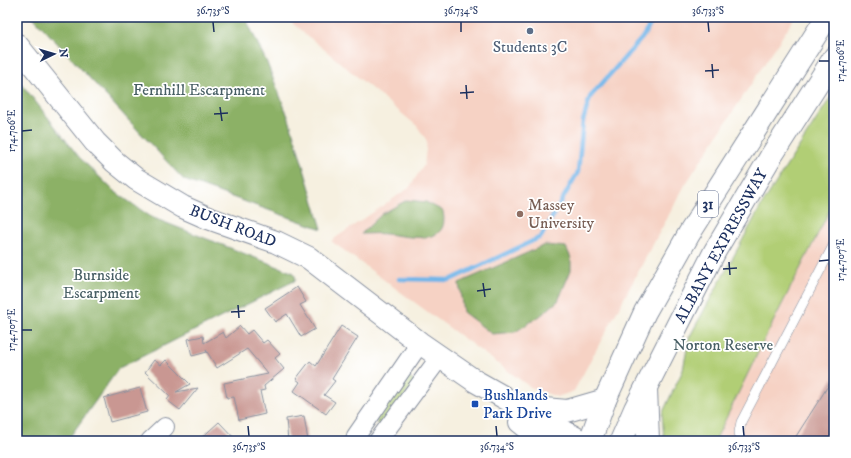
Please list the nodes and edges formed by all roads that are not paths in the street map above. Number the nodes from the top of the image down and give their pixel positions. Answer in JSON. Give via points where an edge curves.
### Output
{"nodes":[{"id":1,"x":827,"y":17,"type":"edge"},
{"id":2,"x":17,"y":45,"type":"edge"},
{"id":3,"x":834,"y":58,"type":"edge"},
{"id":4,"x":834,"y":244,"type":"edge"},
{"id":5,"x":420,"y":343,"type":"junction"},
{"id":6,"x":440,"y":357,"type":"junction"},
{"id":7,"x":475,"y":381,"type":"junction"},
{"id":8,"x":646,"y":386,"type":"junction"},
{"id":9,"x":604,"y":400,"type":"junction"},
{"id":10,"x":522,"y":407,"type":"junction"},
{"id":11,"x":165,"y":427,"type":"dead end"},
{"id":12,"x":376,"y":430,"type":"edge"},
{"id":13,"x":537,"y":438,"type":"edge"},
{"id":14,"x":150,"y":441,"type":"edge"},
{"id":15,"x":355,"y":441,"type":"edge"},
{"id":16,"x":581,"y":441,"type":"edge"},
{"id":17,"x":590,"y":441,"type":"edge"},
{"id":18,"x":621,"y":441,"type":"edge"},
{"id":19,"x":648,"y":441,"type":"edge"},
{"id":20,"x":740,"y":441,"type":"edge"}],
"edges":[{"from":1,"to":9,"type":"main road","name":"ALBANY EXPRESSWAY","number":"31","via":[[689,234],[645,312]]},
{"from":2,"to":5,"type":"main road","name":"BUSH ROAD","via":[[95,142],[136,179],[159,194],[208,218],[276,242],[304,255],[322,266]]},
{"from":3,"to":8,"type":"main road","name":"ALBANY EXPRESSWAY","number":"31","via":[[715,251]]},
{"from":4,"to":20,"type":"lane","via":[[741,422]]},
{"from":5,"to":6,"type":"main road","name":"BUSH ROAD"},
{"from":5,"to":12,"type":"street"},
{"from":6,"to":7,"type":"main road","name":"BUSH ROAD"},
{"from":6,"to":12,"type":"street"},
{"from":7,"to":10,"type":"main road","name":"BUSH ROAD"},
{"from":7,"to":13,"type":"main road","name":"BUSH ROAD"},
{"from":8,"to":18,"type":"main road","name":"ALBANY EXPRESSWAY","number":"31"},
{"from":8,"to":19,"type":"main road"},
{"from":9,"to":10,"type":"main road","via":[[567,411]]},
{"from":9,"to":17,"type":"main road","name":"ALBANY EXPRESSWAY","number":"31"},
{"from":10,"to":16,"type":"main road","name":"BUSH ROAD"},
{"from":11,"to":14,"type":"street"},
{"from":12,"to":15,"type":"street","via":[[356,436]]}]}
